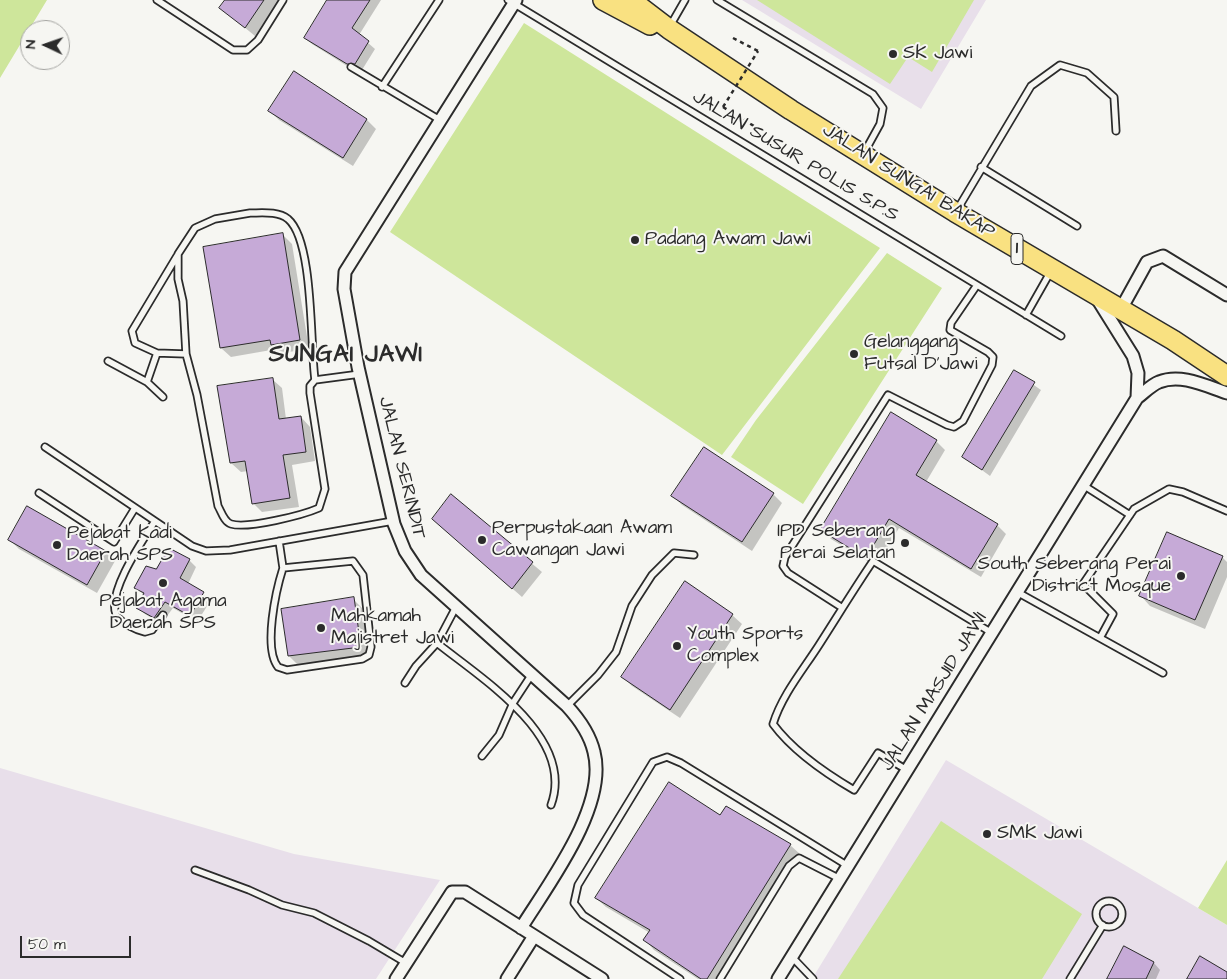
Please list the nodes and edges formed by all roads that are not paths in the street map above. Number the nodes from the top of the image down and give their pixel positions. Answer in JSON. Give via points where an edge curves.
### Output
{"nodes":[{"id":1,"x":156,"y":0,"type":"edge"},
{"id":2,"x":283,"y":0,"type":"edge"},
{"id":3,"x":439,"y":0,"type":"edge"},
{"id":4,"x":603,"y":0,"type":"edge"},
{"id":5,"x":631,"y":0,"type":"edge"},
{"id":6,"x":685,"y":0,"type":"edge"},
{"id":7,"x":717,"y":0,"type":"edge"},
{"id":8,"x":512,"y":1,"type":"edge"},
{"id":9,"x":668,"y":29,"type":"junction"},
{"id":10,"x":351,"y":67,"type":"dead end"},
{"id":11,"x":382,"y":87,"type":"junction"},
{"id":12,"x":440,"y":120,"type":"junction"},
{"id":13,"x":1116,"y":131,"type":"dead end"},
{"id":14,"x":863,"y":155,"type":"junction"},
{"id":15,"x":981,"y":167,"type":"junction"},
{"id":16,"x":956,"y":212,"type":"junction"},
{"id":17,"x":1077,"y":226,"type":"dead end"},
{"id":18,"x":178,"y":254,"type":"junction"},
{"id":19,"x":1052,"y":269,"type":"junction"},
{"id":20,"x":977,"y":285,"type":"junction"},
{"id":21,"x":1095,"y":295,"type":"junction"},
{"id":22,"x":1227,"y":295,"type":"edge"},
{"id":23,"x":1121,"y":308,"type":"junction"},
{"id":24,"x":1026,"y":315,"type":"junction"},
{"id":25,"x":1061,"y":336,"type":"dead end"},
{"id":26,"x":157,"y":353,"type":"junction"},
{"id":27,"x":186,"y":354,"type":"junction"},
{"id":28,"x":108,"y":361,"type":"dead end"},
{"id":29,"x":360,"y":374,"type":"junction"},
{"id":30,"x":1227,"y":376,"type":"edge"},
{"id":31,"x":315,"y":380,"type":"junction"},
{"id":32,"x":147,"y":382,"type":"junction"},
{"id":33,"x":1227,"y":393,"type":"edge"},
{"id":34,"x":163,"y":397,"type":"dead end"},
{"id":35,"x":1137,"y":398,"type":"junction"},
{"id":36,"x":45,"y":447,"type":"dead end"},
{"id":37,"x":1083,"y":484,"type":"junction"},
{"id":38,"x":39,"y":493,"type":"dead end"},
{"id":39,"x":135,"y":508,"type":"junction"},
{"id":40,"x":1227,"y":511,"type":"edge"},
{"id":41,"x":1130,"y":515,"type":"junction"},
{"id":42,"x":393,"y":521,"type":"junction"},
{"id":43,"x":155,"y":522,"type":"junction"},
{"id":44,"x":279,"y":541,"type":"junction"},
{"id":45,"x":694,"y":555,"type":"dead end"},
{"id":46,"x":283,"y":568,"type":"junction"},
{"id":47,"x":1017,"y":592,"type":"junction"},
{"id":48,"x":456,"y":607,"type":"junction"},
{"id":49,"x":841,"y":607,"type":"junction"},
{"id":50,"x":163,"y":615,"type":"dead end"},
{"id":51,"x":992,"y":633,"type":"junction"},
{"id":52,"x":1100,"y":638,"type":"junction"},
{"id":53,"x":437,"y":643,"type":"junction"},
{"id":54,"x":1163,"y":673,"type":"dead end"},
{"id":55,"x":532,"y":674,"type":"junction"},
{"id":56,"x":406,"y":683,"type":"dead end"},
{"id":57,"x":513,"y":704,"type":"junction"},
{"id":58,"x":567,"y":706,"type":"junction"},
{"id":59,"x":482,"y":756,"type":"dead end"},
{"id":60,"x":907,"y":770,"type":"junction"},
{"id":61,"x":551,"y":805,"type":"dead end"},
{"id":62,"x":848,"y":866,"type":"junction"},
{"id":63,"x":194,"y":870,"type":"dead end"},
{"id":64,"x":840,"y":879,"type":"junction"},
{"id":65,"x":1103,"y":926,"type":"junction"},
{"id":66,"x":521,"y":928,"type":"junction"},
{"id":67,"x":534,"y":936,"type":"junction"},
{"id":68,"x":792,"y":957,"type":"junction"},
{"id":69,"x":406,"y":964,"type":"junction"},
{"id":70,"x":396,"y":979,"type":"edge"},
{"id":71,"x":507,"y":979,"type":"edge"},
{"id":72,"x":602,"y":979,"type":"edge"},
{"id":73,"x":680,"y":979,"type":"edge"},
{"id":74,"x":720,"y":979,"type":"edge"},
{"id":75,"x":778,"y":979,"type":"edge"},
{"id":76,"x":813,"y":979,"type":"edge"},
{"id":77,"x":1070,"y":979,"type":"edge"}],
"edges":[{"from":1,"to":2,"type":"lane","via":[[233,50],[247,50],[258,40]]},
{"from":3,"to":11,"type":"lane"},
{"from":4,"to":9,"type":"highway","name":"JALAN SUNGAI BAKAP","number":"1","via":[[648,25]]},
{"from":5,"to":9,"type":"highway","name":"JALAN SUNGAI BAKAP","number":"1"},
{"from":6,"to":9,"type":"lane"},
{"from":7,"to":14,"type":"lane","via":[[873,94],[883,108],[880,124]]},
{"from":8,"to":12,"type":"street","name":"JALAN SERINDIT"},
{"from":8,"to":20,"type":"lane","name":"JALAN SUSUR POLIS S.P.S"},
{"from":9,"to":14,"type":"highway","name":"JALAN SUNGAI BAKAP","number":"1"},
{"from":10,"to":11,"type":"lane"},
{"from":11,"to":12,"type":"lane"},
{"from":12,"to":29,"type":"street","name":"JALAN SERINDIT","via":[[345,272],[344,289]]},
{"from":13,"to":15,"type":"lane","via":[[1114,97],[1087,73],[1060,65],[1032,86]]},
{"from":14,"to":16,"type":"highway","name":"JALAN SUNGAI BAKAP","number":"1"},
{"from":15,"to":16,"type":"lane"},
{"from":15,"to":17,"type":"lane"},
{"from":16,"to":19,"type":"highway","name":"JALAN SUNGAI BAKAP","number":"1"},
{"from":18,"to":26,"type":"lane","via":[[132,331],[135,343]]},
{"from":18,"to":27,"type":"lane"},
{"from":18,"to":31,"type":"lane","via":[[195,228],[215,218],[272,213],[287,218],[300,241],[308,279]]},
{"from":19,"to":21,"type":"highway","name":"JALAN SUNGAI BAKAP","number":"1"},
{"from":19,"to":24,"type":"lane"},
{"from":20,"to":24,"type":"lane","name":"JALAN SUSUR POLIS S.P.S"},
{"from":20,"to":49,"type":"lane","via":[[950,330],[993,357],[963,421],[954,427],[947,425],[888,395],[785,557],[783,566],[788,573]]},
{"from":21,"to":23,"type":"highway","name":"JALAN SUNGAI BAKAP","number":"1"},
{"from":21,"to":35,"type":"street","name":"JALAN MASJID JAWI","via":[[1133,356],[1138,373]]},
{"from":22,"to":23,"type":"street","via":[[1163,256],[1147,262]]},
{"from":23,"to":30,"type":"highway","name":"JALAN SUNGAI BAKAP","number":"1"},
{"from":24,"to":25,"type":"lane","name":"JALAN SUSUR POLIS S.P.S"},
{"from":26,"to":27,"type":"lane"},
{"from":26,"to":32,"type":"lane"},
{"from":27,"to":31,"type":"lane","via":[[218,506],[226,522],[231,524],[283,519],[319,508],[325,489],[310,393],[310,386]]},
{"from":28,"to":32,"type":"lane"},
{"from":29,"to":31,"type":"lane"},
{"from":29,"to":42,"type":"street","name":"JALAN SERINDIT"},
{"from":32,"to":34,"type":"lane"},
{"from":33,"to":35,"type":"street","name":"JALAN MASJID JAWI","via":[[1189,380],[1171,378],[1158,382]]},
{"from":35,"to":37,"type":"street","name":"JALAN MASJID JAWI"},
{"from":36,"to":39,"type":"lane"},
{"from":37,"to":41,"type":"lane"},
{"from":37,"to":47,"type":"street","name":"JALAN MASJID JAWI"},
{"from":38,"to":39,"type":"lane","via":[[114,542]]},
{"from":39,"to":43,"type":"lane"},
{"from":40,"to":41,"type":"lane","via":[[1169,489],[1134,509]]},
{"from":41,"to":52,"type":"lane","via":[[1083,584],[1114,614]]},
{"from":42,"to":44,"type":"lane"},
{"from":42,"to":48,"type":"street","name":"JALAN SERINDIT","via":[[404,551],[421,575]]},
{"from":43,"to":44,"type":"lane","via":[[192,546],[206,551]]},
{"from":43,"to":50,"type":"lane","via":[[123,575],[114,609],[119,620],[145,632],[152,630]]},
{"from":44,"to":46,"type":"lane"},
{"from":45,"to":58,"type":"lane","via":[[674,553],[652,575],[632,606],[616,652]]},
{"from":46,"to":46,"type":"lane","via":[[342,560],[358,565],[363,575],[371,647],[369,655],[362,659],[287,670],[278,667],[271,634],[272,610]]},
{"from":47,"to":51,"type":"street","name":"JALAN MASJID JAWI"},
{"from":47,"to":52,"type":"lane"},
{"from":48,"to":53,"type":"lane"},
{"from":48,"to":55,"type":"street","name":"JALAN SERINDIT"},
{"from":49,"to":51,"type":"lane","via":[[873,561]]},
{"from":49,"to":60,"type":"lane","via":[[778,706],[773,724],[781,735],[830,776],[854,790],[878,753]]},
{"from":51,"to":60,"type":"street","name":"JALAN MASJID JAWI"},
{"from":52,"to":54,"type":"lane"},
{"from":53,"to":56,"type":"lane","via":[[416,666]]},
{"from":53,"to":57,"type":"lane"},
{"from":55,"to":57,"type":"lane"},
{"from":55,"to":58,"type":"street","name":"JALAN SERINDIT"},
{"from":57,"to":59,"type":"lane","via":[[499,735]]},
{"from":57,"to":61,"type":"lane","via":[[548,749],[556,776],[556,791]]},
{"from":58,"to":66,"type":"street","name":"JALAN SERINDIT","via":[[580,721],[595,752],[595,792],[577,837]]},
{"from":60,"to":62,"type":"street","name":"JALAN MASJID JAWI"},
{"from":62,"to":64,"type":"street","name":"JALAN MASJID JAWI"},
{"from":62,"to":73,"type":"lane","via":[[681,763],[667,757],[653,762],[578,885],[574,903],[583,915]]},
{"from":63,"to":69,"type":"lane","via":[[282,905],[314,913]]},
{"from":64,"to":68,"type":"street","name":"JALAN MASJID JAWI"},
{"from":64,"to":74,"type":"lane","via":[[799,858],[789,866]]},
{"from":65,"to":65,"type":"lane","via":[[1098,920],[1098,908],[1104,902],[1116,902],[1122,909],[1120,922],[1112,927]]},
{"from":65,"to":77,"type":"lane"},
{"from":66,"to":67,"type":"street"},
{"from":66,"to":69,"type":"street","via":[[465,892],[452,892]]},
{"from":67,"to":71,"type":"street"},
{"from":67,"to":72,"type":"street"},
{"from":68,"to":75,"type":"street","name":"JALAN MASJID JAWI"},
{"from":68,"to":76,"type":"lane"},
{"from":69,"to":70,"type":"street"}]}
